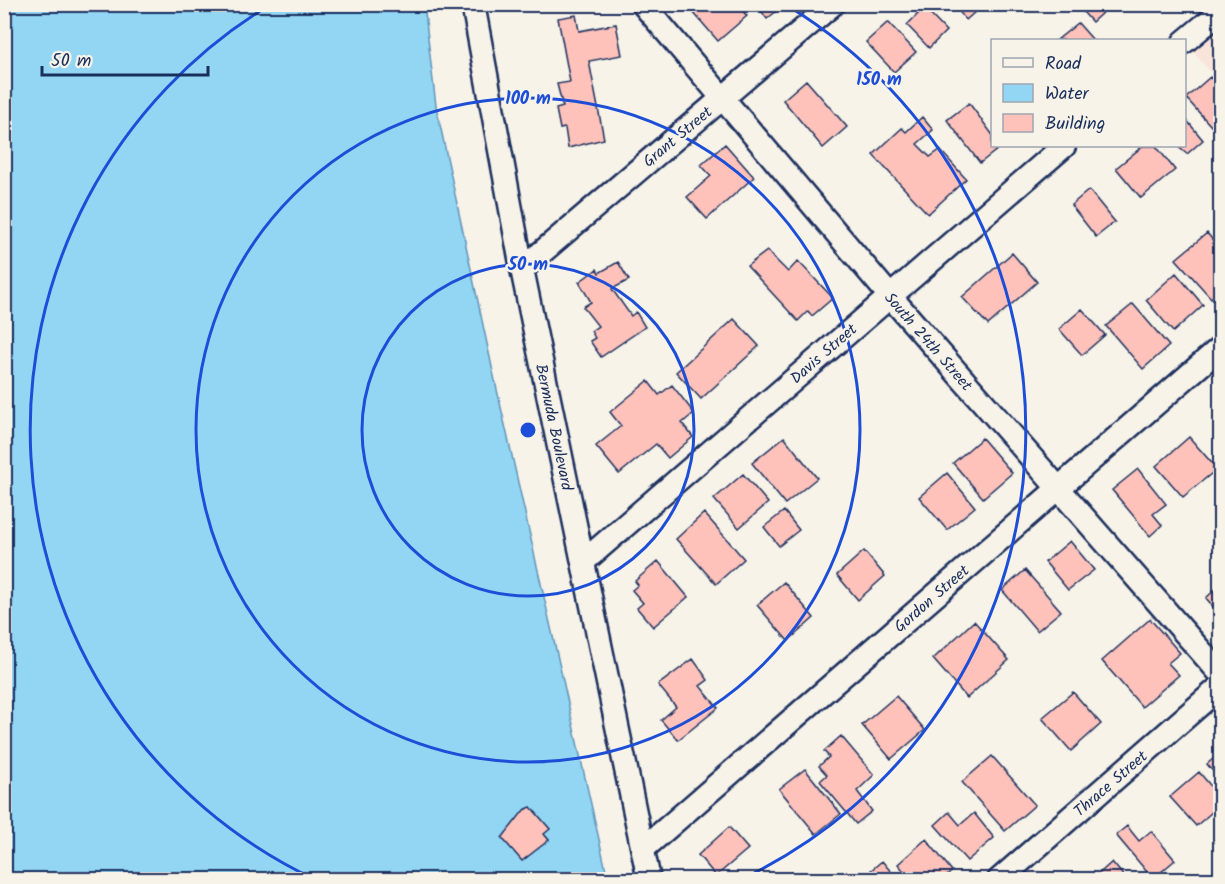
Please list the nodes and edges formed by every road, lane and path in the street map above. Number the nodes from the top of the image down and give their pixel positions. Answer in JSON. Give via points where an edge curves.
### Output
{"nodes":[{"id":1,"x":473,"y":4,"type":"edge"},
{"id":2,"x":643,"y":4,"type":"edge"},
{"id":3,"x":833,"y":4,"type":"edge"},
{"id":4,"x":1221,"y":12,"type":"edge"},
{"id":5,"x":1186,"y":41,"type":"edge"},
{"id":6,"x":721,"y":99,"type":"junction"},
{"id":7,"x":1063,"y":147,"type":"edge"},
{"id":8,"x":522,"y":269,"type":"junction"},
{"id":9,"x":889,"y":295,"type":"junction"},
{"id":10,"x":1221,"y":348,"type":"edge"},
{"id":11,"x":1057,"y":488,"type":"junction"},
{"id":12,"x":583,"y":562,"type":"junction"},
{"id":13,"x":1221,"y":673,"type":"edge"},
{"id":14,"x":1221,"y":687,"type":"edge"},
{"id":15,"x":643,"y":849,"type":"junction"},
{"id":16,"x":650,"y":879,"type":"edge"},
{"id":17,"x":999,"y":879,"type":"edge"}],
"edges":[{"from":1,"to":8,"type":"street","name":"Bermuda Boulevard"},
{"from":2,"to":6,"type":"street","name":"South 24th Street"},
{"from":3,"to":6,"type":"street","name":"Grant Street"},
{"from":4,"to":5,"type":"street"},
{"from":6,"to":8,"type":"street","name":"Grant Street"},
{"from":6,"to":9,"type":"street","name":"South 24th Street"},
{"from":7,"to":9,"type":"street","name":"Davis Street"},
{"from":8,"to":12,"type":"street","name":"Bermuda Boulevard"},
{"from":9,"to":11,"type":"street","name":"South 24th Street"},
{"from":9,"to":12,"type":"street","name":"Davis Street"},
{"from":10,"to":11,"type":"street","name":"Gordon Street"},
{"from":11,"to":13,"type":"street","name":"South 24th Street"},
{"from":11,"to":15,"type":"street","name":"Gordon Street"},
{"from":12,"to":15,"type":"street","name":"Bermuda Boulevard"},
{"from":14,"to":17,"type":"street","name":"Thrace Street"},
{"from":15,"to":16,"type":"street","name":"Bermuda Boulevard"}]}
